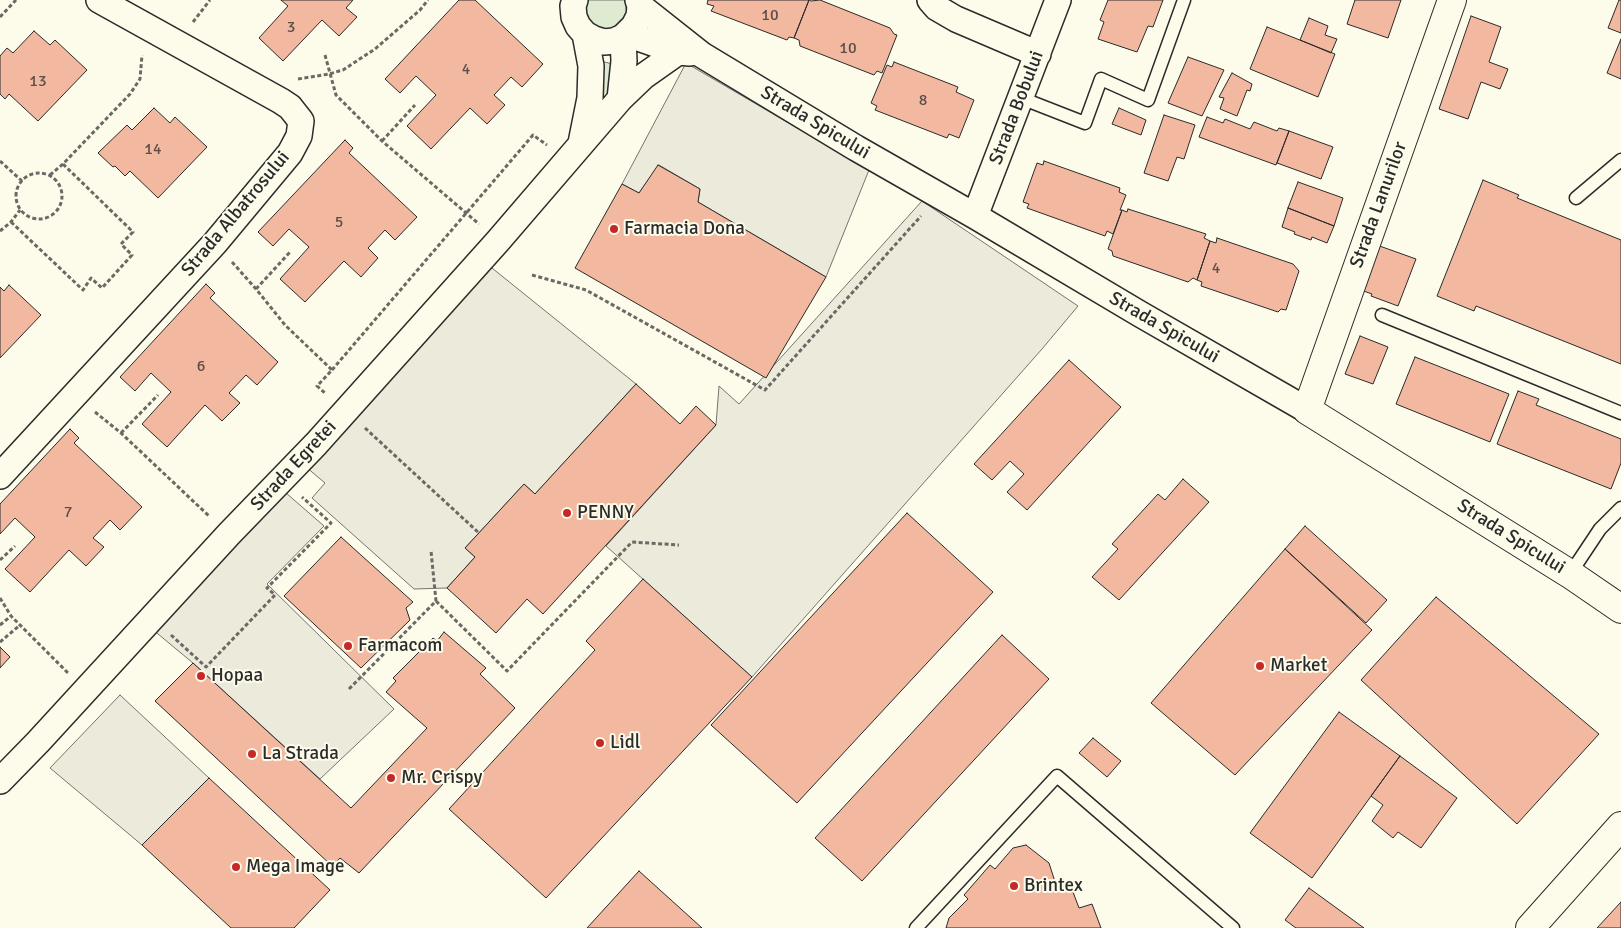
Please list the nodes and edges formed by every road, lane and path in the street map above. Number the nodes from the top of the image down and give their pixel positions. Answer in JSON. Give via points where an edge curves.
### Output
{"nodes":[{"id":1,"x":16,"y":0,"type":"edge"},
{"id":2,"x":99,"y":0,"type":"edge"},
{"id":3,"x":428,"y":0,"type":"edge"},
{"id":4,"x":930,"y":0,"type":"edge"},
{"id":5,"x":1058,"y":0,"type":"edge"},
{"id":6,"x":1184,"y":0,"type":"edge"},
{"id":7,"x":1452,"y":0,"type":"edge"},
{"id":8,"x":573,"y":2,"type":"edge"},
{"id":9,"x":639,"y":3,"type":"edge"},
{"id":10,"x":0,"y":17,"type":"edge"},
{"id":11,"x":145,"y":26,"type":"junction"},
{"id":12,"x":585,"y":34,"type":"junction"},
{"id":13,"x":625,"y":36,"type":"junction"},
{"id":14,"x":690,"y":53,"type":"junction"},
{"id":15,"x":1038,"y":54,"type":"junction"},
{"id":16,"x":326,"y":55,"type":"dead end"},
{"id":17,"x":329,"y":74,"type":"junction"},
{"id":18,"x":264,"y":90,"type":"junction"},
{"id":19,"x":1021,"y":98,"type":"junction"},
{"id":20,"x":620,"y":99,"type":"junction"},
{"id":21,"x":415,"y":105,"type":"dead end"},
{"id":22,"x":382,"y":141,"type":"junction"},
{"id":23,"x":581,"y":145,"type":"junction"},
{"id":24,"x":551,"y":147,"type":"dead end"},
{"id":25,"x":1621,"y":160,"type":"edge"},
{"id":26,"x":0,"y":161,"type":"edge"},
{"id":27,"x":63,"y":164,"type":"junction"},
{"id":28,"x":50,"y":175,"type":"junction"},
{"id":29,"x":22,"y":181,"type":"junction"},
{"id":30,"x":940,"y":196,"type":"junction"},
{"id":31,"x":1576,"y":198,"type":"dead end"},
{"id":32,"x":20,"y":210,"type":"junction"},
{"id":33,"x":467,"y":214,"type":"junction"},
{"id":34,"x":975,"y":216,"type":"junction"},
{"id":35,"x":11,"y":222,"type":"junction"},
{"id":36,"x":0,"y":231,"type":"edge"},
{"id":37,"x":498,"y":241,"type":"junction"},
{"id":38,"x":215,"y":243,"type":"junction"},
{"id":39,"x":291,"y":252,"type":"dead end"},
{"id":40,"x":532,"y":275,"type":"dead end"},
{"id":41,"x":256,"y":289,"type":"junction"},
{"id":42,"x":1382,"y":315,"type":"dead end"},
{"id":43,"x":332,"y":370,"type":"junction"},
{"id":44,"x":158,"y":395,"type":"dead end"},
{"id":45,"x":75,"y":396,"type":"junction"},
{"id":46,"x":1307,"y":410,"type":"junction"},
{"id":47,"x":346,"y":411,"type":"junction"},
{"id":48,"x":1621,"y":413,"type":"edge"},
{"id":49,"x":121,"y":433,"type":"junction"},
{"id":50,"x":0,"y":476,"type":"edge"},
{"id":51,"x":297,"y":492,"type":"dead end"},
{"id":52,"x":1621,"y":508,"type":"edge"},
{"id":53,"x":479,"y":533,"type":"dead end"},
{"id":54,"x":229,"y":534,"type":"junction"},
{"id":55,"x":679,"y":545,"type":"dead end"},
{"id":56,"x":16,"y":546,"type":"dead end"},
{"id":57,"x":431,"y":551,"type":"dead end"},
{"id":58,"x":0,"y":560,"type":"edge"},
{"id":59,"x":1570,"y":574,"type":"junction"},
{"id":60,"x":0,"y":598,"type":"edge"},
{"id":61,"x":436,"y":601,"type":"junction"},
{"id":62,"x":1621,"y":609,"type":"edge"},
{"id":63,"x":11,"y":616,"type":"junction"},
{"id":64,"x":0,"y":625,"type":"edge"},
{"id":65,"x":20,"y":625,"type":"junction"},
{"id":66,"x":0,"y":642,"type":"edge"},
{"id":67,"x":165,"y":642,"type":"dead end"},
{"id":68,"x":349,"y":689,"type":"dead end"},
{"id":69,"x":86,"y":690,"type":"junction"},
{"id":70,"x":0,"y":781,"type":"edge"},
{"id":71,"x":1621,"y":826,"type":"edge"},
{"id":72,"x":916,"y":928,"type":"edge"},
{"id":73,"x":1233,"y":928,"type":"edge"},
{"id":74,"x":1530,"y":928,"type":"edge"}],
"edges":[{"from":1,"to":10,"type":"path"},
{"from":2,"to":11,"type":"street","name":"Strada Albatrosului"},
{"from":3,"to":17,"type":"path","via":[[375,49],[343,70]]},
{"from":4,"to":15,"type":"street","via":[[956,19]]},
{"from":5,"to":15,"type":"street","name":"Strada Bobului"},
{"from":6,"to":19,"type":"lane","via":[[1148,100],[1101,79],[1086,123]]},
{"from":7,"to":46,"type":"street","name":"Strada Lanurilor"},
{"from":8,"to":12,"type":"street","via":[[574,16]]},
{"from":9,"to":13,"type":"street","via":[[634,26]]},
{"from":9,"to":14,"type":"street","name":"Strada Spicului"},
{"from":11,"to":18,"type":"street","name":"Strada Albatrosului"},
{"from":11,"to":27,"type":"path","via":[[140,79]]},
{"from":12,"to":13,"type":"street","via":[[604,42]]},
{"from":12,"to":23,"type":"street","via":[[591,66],[590,98]]},
{"from":13,"to":14,"type":"street","name":"Strada Spicului"},
{"from":13,"to":20,"type":"street"},
{"from":14,"to":20,"type":"street","via":[[644,76]]},
{"from":14,"to":30,"type":"street","name":"Strada Spicului"},
{"from":15,"to":19,"type":"street","name":"Strada Bobului"},
{"from":16,"to":17,"type":"path"},
{"from":17,"to":18,"type":"path","via":[[298,79]]},
{"from":17,"to":22,"type":"path","via":[[336,95]]},
{"from":18,"to":38,"type":"street","name":"Strada Albatrosului","via":[[296,114],[301,121],[299,136],[290,153]]},
{"from":19,"to":34,"type":"street","name":"Strada Bobului"},
{"from":20,"to":23,"type":"street","name":"Strada Egretei"},
{"from":21,"to":22,"type":"path"},
{"from":22,"to":33,"type":"path"},
{"from":23,"to":37,"type":"street","name":"Strada Egretei"},
{"from":24,"to":33,"type":"path","via":[[533,135]]},
{"from":25,"to":31,"type":"lane"},
{"from":26,"to":29,"type":"path"},
{"from":27,"to":28,"type":"path"},
{"from":27,"to":35,"type":"path","via":[[133,232],[121,244],[132,256],[102,288],[91,278],[83,290]]},
{"from":28,"to":29,"type":"path","via":[[35,173]]},
{"from":28,"to":32,"type":"path","via":[[61,186],[63,194],[59,209],[40,220],[32,219]]},
{"from":29,"to":32,"type":"path","via":[[16,195]]},
{"from":30,"to":34,"type":"street","name":"Strada Spicului"},
{"from":30,"to":40,"type":"path","via":[[765,390],[586,290]]},
{"from":32,"to":35,"type":"path"},
{"from":33,"to":37,"type":"path"},
{"from":33,"to":43,"type":"path"},
{"from":34,"to":46,"type":"street","name":"Strada Spicului"},
{"from":35,"to":36,"type":"path"},
{"from":37,"to":47,"type":"street","name":"Strada Egretei"},
{"from":38,"to":41,"type":"path"},
{"from":38,"to":45,"type":"street","name":"Strada Albatrosului"},
{"from":39,"to":41,"type":"path"},
{"from":41,"to":43,"type":"path","via":[[285,325]]},
{"from":42,"to":48,"type":"lane"},
{"from":43,"to":47,"type":"path","via":[[317,386]]},
{"from":44,"to":49,"type":"path"},
{"from":45,"to":49,"type":"path"},
{"from":45,"to":50,"type":"street","name":"Strada Albatrosului"},
{"from":46,"to":59,"type":"street","name":"Strada Spicului"},
{"from":47,"to":53,"type":"path"},
{"from":47,"to":54,"type":"street","name":"Strada Egretei"},
{"from":49,"to":54,"type":"path"},
{"from":51,"to":67,"type":"path","via":[[331,523],[267,588],[275,595],[206,667],[171,635]]},
{"from":52,"to":59,"type":"lane","via":[[1600,529]]},
{"from":54,"to":69,"type":"street","name":"Strada Egretei"},
{"from":55,"to":61,"type":"path","via":[[632,542],[507,671]]},
{"from":56,"to":58,"type":"path"},
{"from":57,"to":61,"type":"path"},
{"from":59,"to":62,"type":"street","name":"Strada Spicului"},
{"from":60,"to":63,"type":"path"},
{"from":61,"to":68,"type":"path"},
{"from":63,"to":64,"type":"path"},
{"from":63,"to":65,"type":"path"},
{"from":65,"to":66,"type":"path"},
{"from":65,"to":69,"type":"path"},
{"from":69,"to":70,"type":"street","name":"Strada Egretei"},
{"from":71,"to":74,"type":"street"},
{"from":72,"to":73,"type":"lane","via":[[1057,776]]}]}
